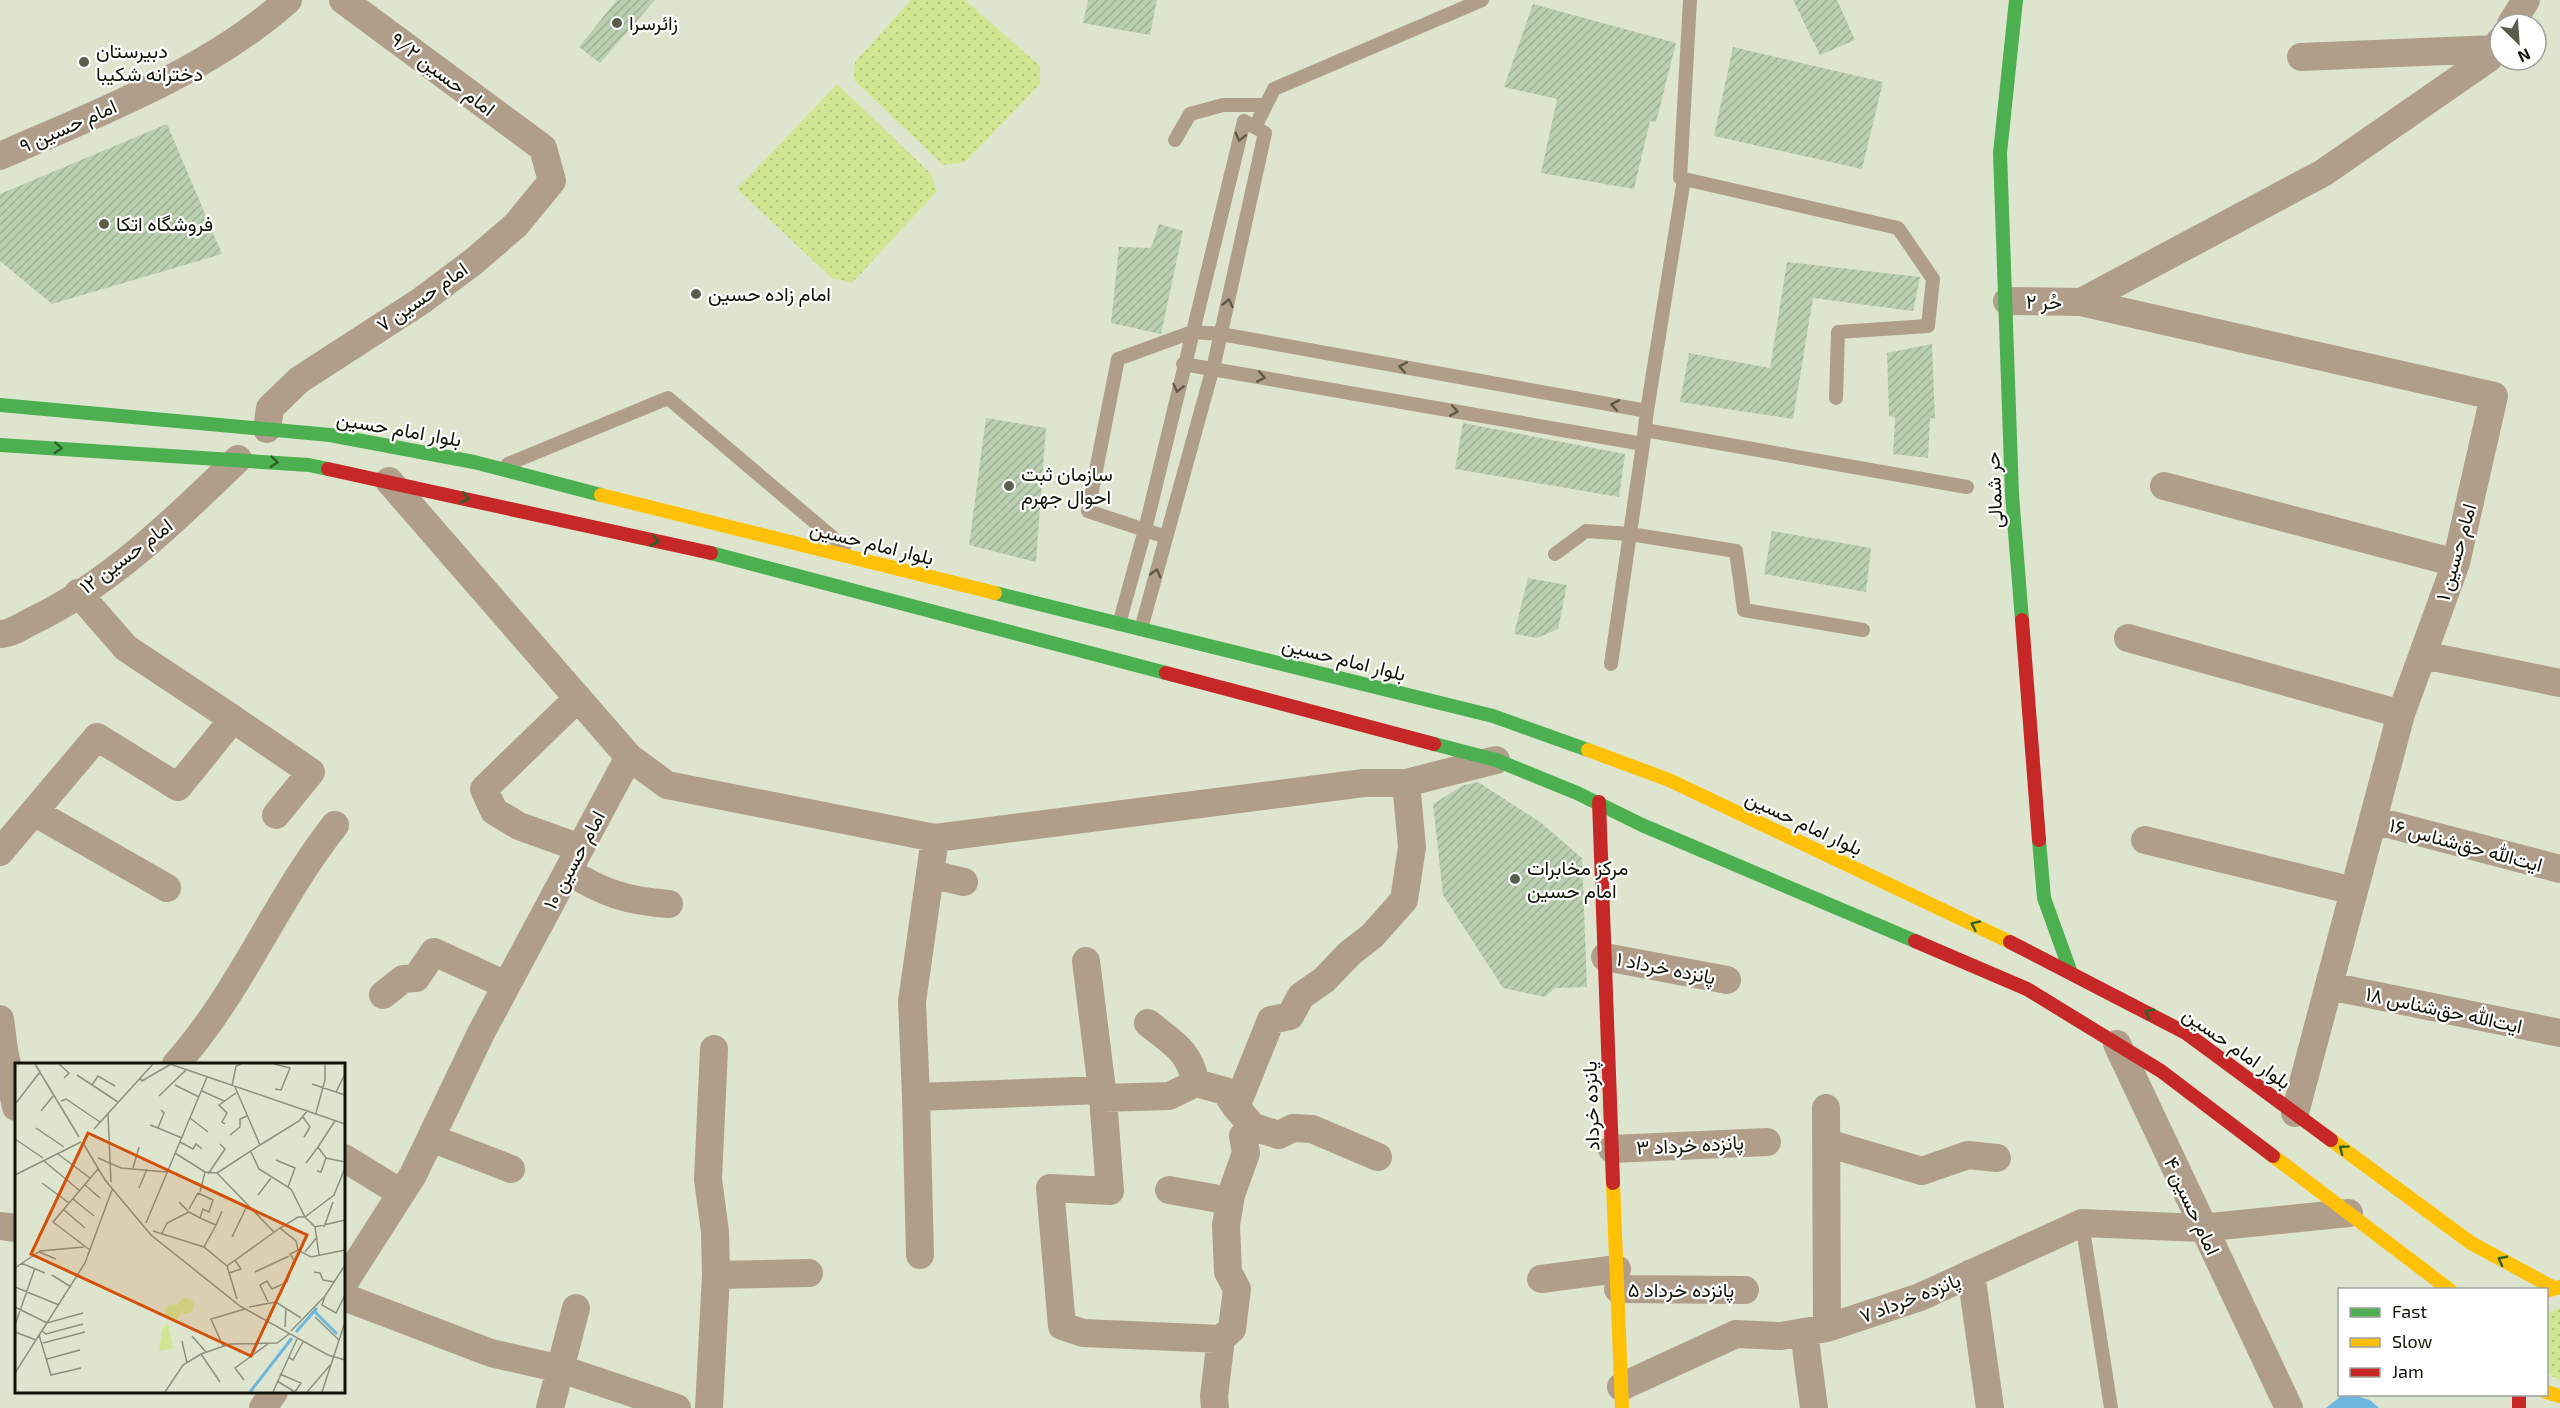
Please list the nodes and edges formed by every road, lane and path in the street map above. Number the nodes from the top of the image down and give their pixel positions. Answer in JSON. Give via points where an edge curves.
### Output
{"nodes":[{"id":1,"x":288,"y":0,"type":"edge"},
{"id":2,"x":343,"y":0,"type":"edge"},
{"id":3,"x":1482,"y":0,"type":"edge"},
{"id":4,"x":1690,"y":0,"type":"edge"},
{"id":5,"x":2016,"y":0,"type":"edge"},
{"id":6,"x":2488,"y":46,"type":"edge"},
{"id":7,"x":2301,"y":57,"type":"dead end"},
{"id":8,"x":2488,"y":59,"type":"edge"},
{"id":9,"x":1266,"y":105,"type":"junction"},
{"id":10,"x":1255,"y":127,"type":"junction"},
{"id":11,"x":1175,"y":140,"type":"dead end"},
{"id":12,"x":543,"y":148,"type":"joint"},
{"id":13,"x":0,"y":156,"type":"edge"},
{"id":14,"x":1684,"y":179,"type":"junction"},
{"id":15,"x":2007,"y":301,"type":"junction"},
{"id":16,"x":2081,"y":302,"type":"junction"},
{"id":17,"x":1192,"y":332,"type":"junction"},
{"id":18,"x":1221,"y":334,"type":"junction"},
{"id":19,"x":1183,"y":364,"type":"junction"},
{"id":20,"x":1213,"y":369,"type":"junction"},
{"id":21,"x":1836,"y":398,"type":"dead end"},
{"id":22,"x":0,"y":405,"type":"edge"},
{"id":23,"x":1647,"y":411,"type":"junction"},
{"id":24,"x":267,"y":429,"type":"junction"},
{"id":25,"x":1644,"y":437,"type":"junction"},
{"id":26,"x":0,"y":444,"type":"edge"},
{"id":27,"x":238,"y":459,"type":"junction"},
{"id":28,"x":497,"y":468,"type":"junction"},
{"id":29,"x":389,"y":481,"type":"junction"},
{"id":30,"x":2164,"y":486,"type":"dead end"},
{"id":31,"x":1967,"y":487,"type":"dead end"},
{"id":32,"x":1145,"y":530,"type":"junction"},
{"id":33,"x":1630,"y":534,"type":"junction"},
{"id":34,"x":762,"y":536,"type":"junction"},
{"id":35,"x":1166,"y":537,"type":"junction"},
{"id":36,"x":1555,"y":554,"type":"dead end"},
{"id":37,"x":860,"y":560,"type":"junction"},
{"id":38,"x":2456,"y":563,"type":"junction"},
{"id":39,"x":756,"y":566,"type":"junction"},
{"id":40,"x":78,"y":593,"type":"junction"},
{"id":41,"x":1119,"y":624,"type":"junction"},
{"id":42,"x":1141,"y":629,"type":"junction"},
{"id":43,"x":1863,"y":630,"type":"dead end"},
{"id":44,"x":0,"y":634,"type":"edge"},
{"id":45,"x":2128,"y":638,"type":"dead end"},
{"id":46,"x":2422,"y":655,"type":"junction"},
{"id":47,"x":1611,"y":664,"type":"dead end"},
{"id":48,"x":2560,"y":683,"type":"edge"},
{"id":49,"x":578,"y":698,"type":"junction"},
{"id":50,"x":2401,"y":714,"type":"junction"},
{"id":51,"x":233,"y":719,"type":"junction"},
{"id":52,"x":629,"y":757,"type":"junction"},
{"id":53,"x":1496,"y":760,"type":"junction"},
{"id":54,"x":1406,"y":783,"type":"junction"},
{"id":55,"x":1599,"y":802,"type":"junction"},
{"id":56,"x":34,"y":812,"type":"junction"},
{"id":57,"x":276,"y":815,"type":"dead end"},
{"id":58,"x":2373,"y":820,"type":"junction"},
{"id":59,"x":335,"y":825,"type":"dead end"},
{"id":60,"x":934,"y":838,"type":"junction"},
{"id":61,"x":2145,"y":840,"type":"dead end"},
{"id":62,"x":0,"y":852,"type":"edge"},
{"id":63,"x":574,"y":859,"type":"junction"},
{"id":64,"x":2560,"y":869,"type":"edge"},
{"id":65,"x":930,"y":874,"type":"junction"},
{"id":66,"x":964,"y":882,"type":"dead end"},
{"id":67,"x":167,"y":888,"type":"dead end"},
{"id":68,"x":2354,"y":891,"type":"junction"},
{"id":69,"x":669,"y":904,"type":"dead end"},
{"id":70,"x":1605,"y":957,"type":"junction"},
{"id":71,"x":1086,"y":961,"type":"dead end"},
{"id":72,"x":2071,"y":973,"type":"junction"},
{"id":73,"x":1727,"y":980,"type":"dead end"},
{"id":74,"x":506,"y":985,"type":"junction"},
{"id":75,"x":2329,"y":986,"type":"junction"},
{"id":76,"x":383,"y":995,"type":"dead end"},
{"id":77,"x":0,"y":1019,"type":"edge"},
{"id":78,"x":1148,"y":1023,"type":"dead end"},
{"id":79,"x":2560,"y":1033,"type":"edge"},
{"id":80,"x":2116,"y":1044,"type":"junction"},
{"id":81,"x":714,"y":1049,"type":"dead end"},
{"id":82,"x":178,"y":1063,"type":"edge"},
{"id":83,"x":1196,"y":1083,"type":"junction"},
{"id":84,"x":1102,"y":1094,"type":"junction"},
{"id":85,"x":916,"y":1097,"type":"junction"},
{"id":86,"x":15,"y":1102,"type":"edge"},
{"id":87,"x":1826,"y":1108,"type":"dead end"},
{"id":88,"x":2295,"y":1113,"type":"junction"},
{"id":89,"x":1244,"y":1117,"type":"junction"},
{"id":90,"x":431,"y":1138,"type":"junction"},
{"id":91,"x":1767,"y":1142,"type":"dead end"},
{"id":92,"x":1827,"y":1143,"type":"junction"},
{"id":93,"x":1612,"y":1149,"type":"junction"},
{"id":94,"x":1378,"y":1157,"type":"dead end"},
{"id":95,"x":1997,"y":1158,"type":"dead end"},
{"id":96,"x":345,"y":1159,"type":"edge"},
{"id":97,"x":511,"y":1168,"type":"dead end"},
{"id":98,"x":1169,"y":1190,"type":"dead end"},
{"id":99,"x":401,"y":1193,"type":"junction"},
{"id":100,"x":1230,"y":1201,"type":"junction"},
{"id":101,"x":2349,"y":1213,"type":"junction"},
{"id":102,"x":2082,"y":1223,"type":"junction"},
{"id":103,"x":0,"y":1226,"type":"edge"},
{"id":104,"x":15,"y":1228,"type":"edge"},
{"id":105,"x":2201,"y":1228,"type":"junction"},
{"id":106,"x":920,"y":1255,"type":"dead end"},
{"id":107,"x":809,"y":1273,"type":"dead end"},
{"id":108,"x":1971,"y":1274,"type":"junction"},
{"id":109,"x":716,"y":1275,"type":"junction"},
{"id":110,"x":1541,"y":1279,"type":"dead end"},
{"id":111,"x":1617,"y":1280,"type":"junction"},
{"id":112,"x":345,"y":1281,"type":"edge"},
{"id":113,"x":2447,"y":1288,"type":"edge"},
{"id":114,"x":2553,"y":1289,"type":"edge"},
{"id":115,"x":1745,"y":1290,"type":"dead end"},
{"id":116,"x":345,"y":1297,"type":"edge"},
{"id":117,"x":576,"y":1308,"type":"dead end"},
{"id":118,"x":1816,"y":1330,"type":"junction"},
{"id":119,"x":1221,"y":1339,"type":"junction"},
{"id":120,"x":561,"y":1370,"type":"junction"},
{"id":121,"x":273,"y":1393,"type":"edge"},
{"id":122,"x":1621,"y":1398,"type":"edge"},
{"id":123,"x":263,"y":1408,"type":"edge"},
{"id":124,"x":550,"y":1408,"type":"edge"},
{"id":125,"x":677,"y":1408,"type":"edge"},
{"id":126,"x":709,"y":1408,"type":"edge"},
{"id":127,"x":1215,"y":1408,"type":"edge"},
{"id":128,"x":1814,"y":1408,"type":"edge"},
{"id":129,"x":1990,"y":1408,"type":"edge"},
{"id":130,"x":2111,"y":1408,"type":"edge"},
{"id":131,"x":2289,"y":1408,"type":"edge"}],
"edges":[{"from":1,"to":13,"type":"street","name":"امام حسین ۹","via":[[259,26],[143,93]]},
{"from":2,"to":12,"type":"street","name":"امام حسین ۹/۲"},
{"from":3,"to":9,"type":"lane","via":[[1274,89]]},
{"from":4,"to":14,"type":"lane","via":[[1680,178]]},
{"from":5,"to":15,"type":"main road","name":"حر شمالی","via":[[2000,153]]},
{"from":6,"to":7,"type":"street"},
{"from":8,"to":16,"type":"street","via":[[2323,173]]},
{"from":9,"to":10,"type":"lane"},
{"from":9,"to":11,"type":"lane","via":[[1223,105],[1190,114]]},
{"from":10,"to":17,"type":"lane","one_way":true,"via":[[1244,121]]},
{"from":18,"to":10,"type":"lane","one_way":true,"via":[[1265,133]]},
{"from":12,"to":24,"type":"street","name":"امام حسین ۷","via":[[552,181],[516,225],[421,301],[299,380],[270,408]]},
{"from":14,"to":21,"type":"lane","via":[[1898,228],[1933,279],[1928,326],[1838,332]]},
{"from":14,"to":23,"type":"lane"},
{"from":15,"to":16,"type":"street","name":"حُر ۲"},
{"from":15,"to":72,"type":"main road","name":"حر شمالی","via":[[2012,495],[2044,898]]},
{"from":16,"to":38,"type":"street","name":"امام حسین ۱","via":[[2494,396]]},
{"from":17,"to":18,"type":"lane"},
{"from":17,"to":19,"type":"lane"},
{"from":17,"to":32,"type":"lane","via":[[1118,359],[1088,511]]},
{"from":18,"to":20,"type":"lane"},
{"from":23,"to":18,"type":"lane","one_way":true},
{"from":19,"to":20,"type":"lane"},
{"from":19,"to":32,"type":"lane","one_way":true},
{"from":20,"to":25,"type":"lane","one_way":true},
{"from":20,"to":35,"type":"lane"},
{"from":22,"to":24,"type":"main road","name":"بلوار امام حسین"},
{"from":23,"to":25,"type":"lane"},
{"from":24,"to":28,"type":"main road","name":"بلوار امام حسین","via":[[330,435]]},
{"from":25,"to":31,"type":"lane"},
{"from":25,"to":33,"type":"lane"},
{"from":26,"to":27,"type":"main road","one_way":true},
{"from":27,"to":29,"type":"main road","one_way":true,"via":[[309,465]]},
{"from":27,"to":40,"type":"street","name":"امام حسین ۱۲","via":[[186,510],[104,577]]},
{"from":28,"to":34,"type":"main road","name":"بلوار امام حسین"},
{"from":28,"to":37,"type":"lane","via":[[668,398]]},
{"from":29,"to":39,"type":"main road","one_way":true},
{"from":29,"to":49,"type":"street"},
{"from":30,"to":38,"type":"street"},
{"from":32,"to":35,"type":"lane"},
{"from":32,"to":41,"type":"lane"},
{"from":33,"to":36,"type":"lane","via":[[1586,531]]},
{"from":33,"to":43,"type":"lane","via":[[1736,551],[1744,610]]},
{"from":33,"to":47,"type":"lane"},
{"from":34,"to":37,"type":"main road","name":"بلوار امام حسین"},
{"from":34,"to":39,"type":"main road"},
{"from":42,"to":35,"type":"lane","one_way":true},
{"from":37,"to":41,"type":"main road","name":"بلوار امام حسین"},
{"from":38,"to":46,"type":"street","name":"امام حسین ۱"},
{"from":39,"to":53,"type":"main road"},
{"from":40,"to":44,"type":"street","name":"امام حسین ۱۲","via":[[42,617]]},
{"from":40,"to":51,"type":"street","via":[[126,648]]},
{"from":41,"to":42,"type":"main road","name":"بلوار امام حسین"},
{"from":72,"to":42,"type":"main road","name":"بلوار امام حسین","one_way":true,"via":[[1669,780],[1493,716]]},
{"from":45,"to":50,"type":"street"},
{"from":46,"to":48,"type":"street"},
{"from":46,"to":50,"type":"street","name":"امام حسین ۱"},
{"from":49,"to":52,"type":"street"},
{"from":49,"to":63,"type":"street","via":[[484,789],[494,811]]},
{"from":50,"to":58,"type":"street","name":"امام حسین ۱"},
{"from":51,"to":56,"type":"street","via":[[178,787],[98,737]]},
{"from":51,"to":57,"type":"street","via":[[311,772]]},
{"from":52,"to":60,"type":"street","via":[[667,785]]},
{"from":52,"to":63,"type":"street","name":"امام حسین ۱۰"},
{"from":53,"to":54,"type":"street"},
{"from":53,"to":55,"type":"main road"},
{"from":54,"to":60,"type":"street","via":[[1364,783]]},
{"from":54,"to":89,"type":"street","via":[[1412,847],[1404,900],[1372,936],[1301,996],[1290,1016],[1271,1020]]},
{"from":55,"to":70,"type":"main road","name":"پانزده خرداد"},
{"from":55,"to":80,"type":"main road","via":[[1642,825],[2026,988]]},
{"from":56,"to":62,"type":"street"},
{"from":56,"to":67,"type":"street"},
{"from":58,"to":64,"type":"street","name":"ایت‌الله حق‌شناس ۱۶"},
{"from":58,"to":68,"type":"street","name":"امام حسین ۱"},
{"from":59,"to":82,"type":"street","via":[[311,856],[204,1034]]},
{"from":60,"to":65,"type":"street"},
{"from":61,"to":68,"type":"street"},
{"from":63,"to":69,"type":"street","via":[[596,889],[633,902]]},
{"from":63,"to":74,"type":"street","name":"امام حسین ۱۰"},
{"from":65,"to":66,"type":"street"},
{"from":65,"to":85,"type":"street","via":[[912,1002]]},
{"from":68,"to":75,"type":"street","name":"امام حسین ۱"},
{"from":70,"to":73,"type":"street","name":"پانزده خرداد ۱"},
{"from":70,"to":93,"type":"main road","name":"پانزده خرداد"},
{"from":71,"to":84,"type":"street"},
{"from":88,"to":72,"type":"main road","name":"بلوار امام حسین","one_way":true,"via":[[2186,1033]]},
{"from":74,"to":76,"type":"street","via":[[434,952],[416,978],[403,979]]},
{"from":74,"to":90,"type":"street","name":"امام حسین ۱۰"},
{"from":75,"to":79,"type":"street","name":"ایت‌الله حق‌شناس ۱۸"},
{"from":75,"to":88,"type":"street","name":"امام حسین ۱"},
{"from":77,"to":86,"type":"street"},
{"from":78,"to":83,"type":"street","via":[[1181,1049],[1192,1063]]},
{"from":80,"to":101,"type":"main road","via":[[2161,1071]]},
{"from":80,"to":105,"type":"street","name":"امام حسین ۴"},
{"from":81,"to":109,"type":"street","via":[[708,1179]]},
{"from":83,"to":84,"type":"street","via":[[1169,1096]]},
{"from":83,"to":89,"type":"street","via":[[1225,1091]]},
{"from":84,"to":85,"type":"street"},
{"from":84,"to":119,"type":"street","via":[[1110,1191],[1050,1188],[1062,1326],[1083,1333]]},
{"from":85,"to":106,"type":"street"},
{"from":87,"to":92,"type":"street"},
{"from":114,"to":88,"type":"main road","name":"بلوار امام حسین","one_way":true,"via":[[2471,1244]]},
{"from":89,"to":94,"type":"street","via":[[1279,1135],[1293,1128],[1312,1129]]},
{"from":89,"to":100,"type":"street","via":[[1246,1153]]},
{"from":90,"to":97,"type":"street"},
{"from":90,"to":99,"type":"street","name":"امام حسین ۱۰"},
{"from":91,"to":93,"type":"street","name":"پانزده خرداد ۳"},
{"from":92,"to":95,"type":"street","via":[[1922,1171],[1968,1155]]},
{"from":92,"to":118,"type":"street"},
{"from":93,"to":111,"type":"main road","name":"پانزده خرداد"},
{"from":96,"to":99,"type":"street"},
{"from":98,"to":100,"type":"street"},
{"from":99,"to":112,"type":"street","name":"امام حسین ۱۰"},
{"from":100,"to":119,"type":"street","via":[[1226,1225],[1228,1272],[1237,1289],[1232,1329]]},
{"from":101,"to":105,"type":"street","name":"پانزده خرداد ۷"},
{"from":101,"to":113,"type":"main road"},
{"from":102,"to":105,"type":"street","name":"پانزده خرداد ۷"},
{"from":102,"to":108,"type":"street","name":"پانزده خرداد ۷"},
{"from":102,"to":130,"type":"lane"},
{"from":103,"to":104,"type":"street"},
{"from":105,"to":131,"type":"street","name":"امام حسین ۴"},
{"from":107,"to":109,"type":"street"},
{"from":108,"to":118,"type":"street","name":"پانزده خرداد ۷","via":[[1920,1298]]},
{"from":108,"to":129,"type":"street"},
{"from":109,"to":126,"type":"street"},
{"from":110,"to":111,"type":"street","name":"پانزده خرداد ۵"},
{"from":111,"to":115,"type":"street","name":"پانزده خرداد ۵"},
{"from":111,"to":122,"type":"main road","name":"پانزده خرداد"},
{"from":116,"to":120,"type":"street","via":[[491,1353]]},
{"from":117,"to":120,"type":"street"},
{"from":118,"to":122,"type":"street","name":"پانزده خرداد ۷","via":[[1781,1336],[1736,1334]]},
{"from":118,"to":128,"type":"street"},
{"from":119,"to":127,"type":"street"},
{"from":120,"to":124,"type":"street"},
{"from":120,"to":125,"type":"street"},
{"from":121,"to":123,"type":"street"}]}
